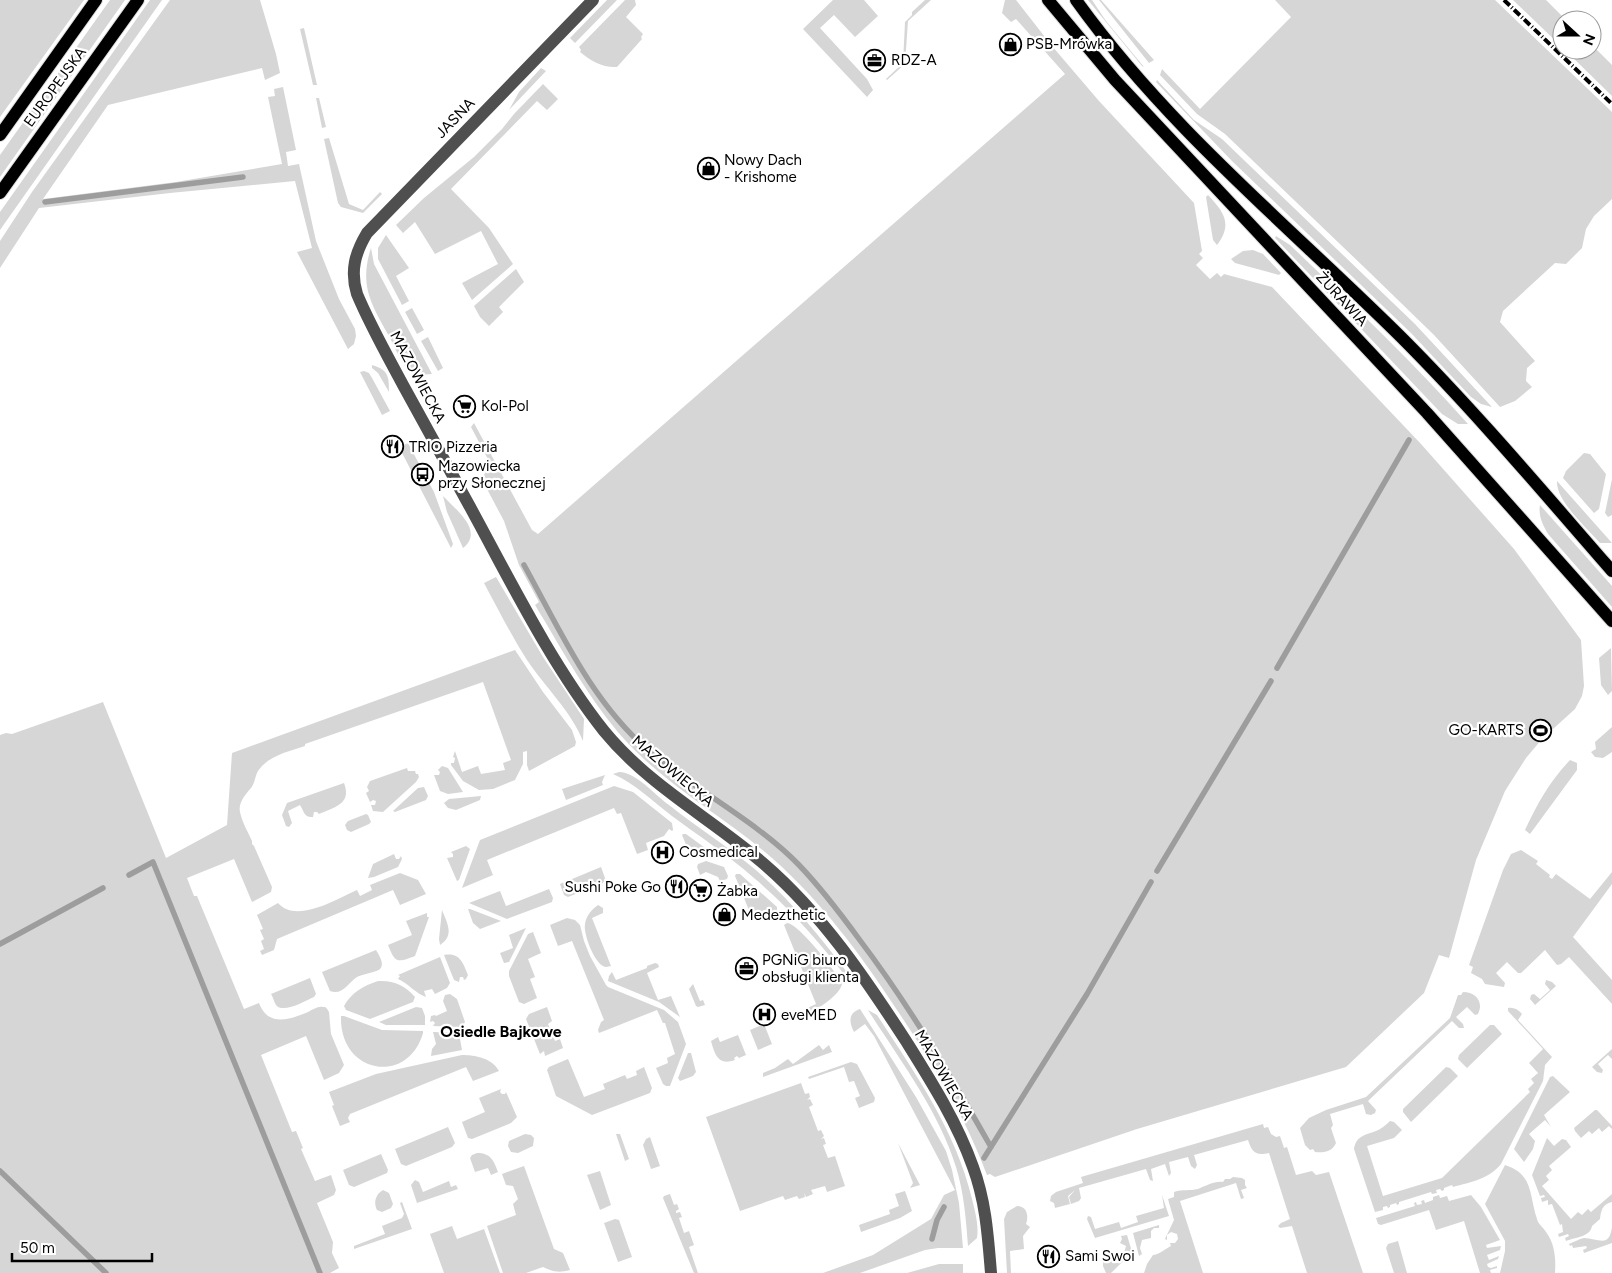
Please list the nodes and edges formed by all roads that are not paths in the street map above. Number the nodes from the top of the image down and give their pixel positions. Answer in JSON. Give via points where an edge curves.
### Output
{"nodes":[{"id":1,"x":96,"y":0,"type":"edge"},
{"id":2,"x":138,"y":0,"type":"edge"},
{"id":3,"x":593,"y":0,"type":"edge"},
{"id":4,"x":1048,"y":0,"type":"edge"},
{"id":5,"x":1076,"y":0,"type":"edge"},
{"id":6,"x":0,"y":135,"type":"edge"},
{"id":7,"x":0,"y":193,"type":"edge"},
{"id":8,"x":353,"y":268,"type":"joint"},
{"id":9,"x":1612,"y":571,"type":"edge"},
{"id":10,"x":1612,"y":621,"type":"edge"},
{"id":11,"x":991,"y":1273,"type":"edge"}],
"edges":[{"from":1,"to":6,"type":"main road","name":"EUROPEJSKA"},
{"from":2,"to":7,"type":"main road","name":"EUROPEJSKA"},
{"from":3,"to":8,"type":"street","name":"JASNA","via":[[380,218],[360,244]]},
{"from":4,"to":10,"type":"main road","name":"ŻURAWIA","via":[[1115,80],[1427,413]]},
{"from":5,"to":9,"type":"main road","name":"ŻURAWIA","via":[[1124,61],[1199,142],[1418,355]]},
{"from":8,"to":11,"type":"street","name":"MAZOWIECKA","via":[[357,294],[384,349],[526,610],[595,718],[644,772],[748,850],[795,893],[855,966],[921,1065],[941,1097],[974,1168],[985,1209]]}]}
